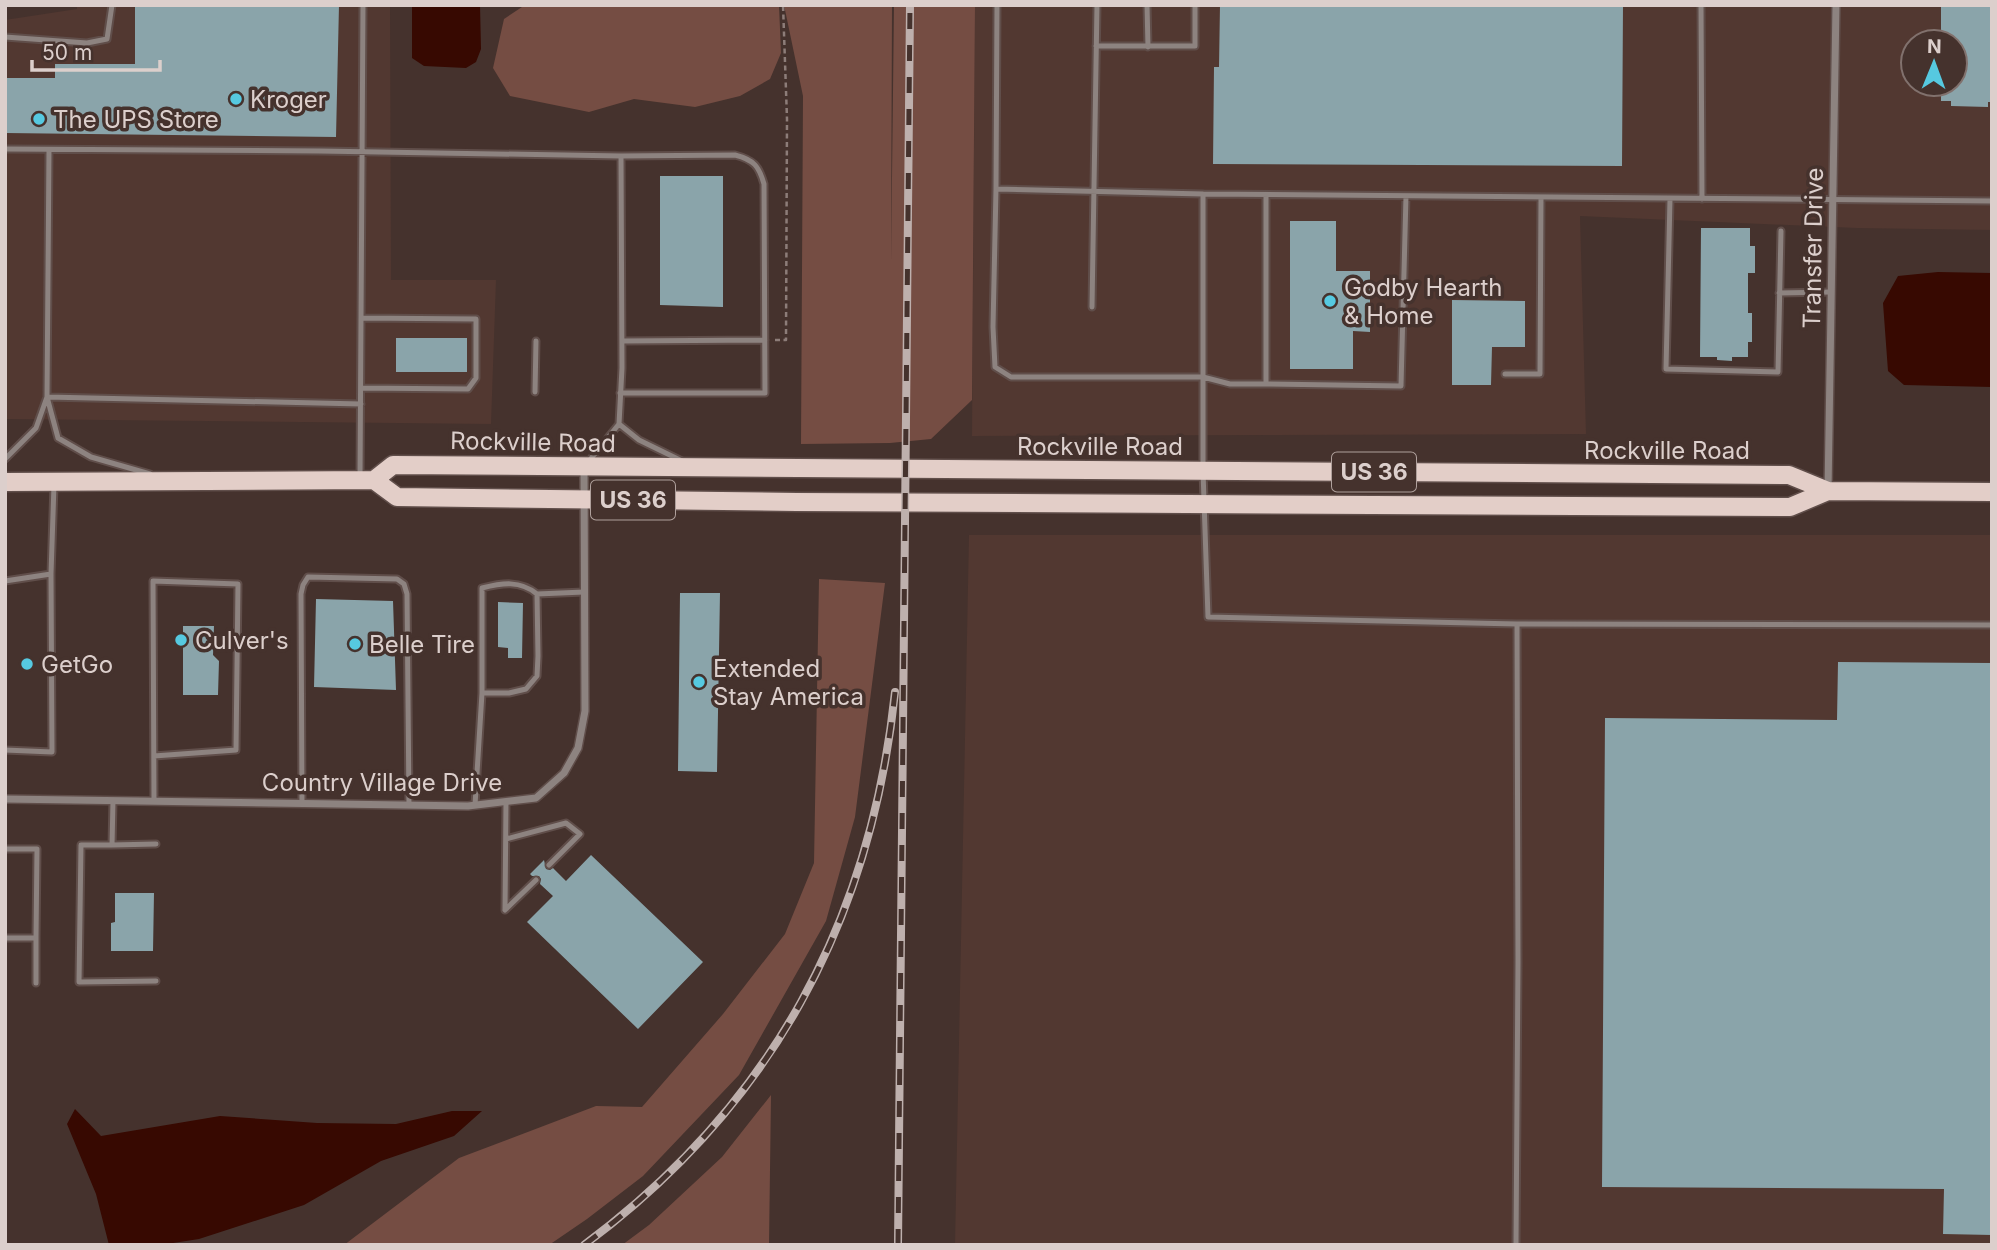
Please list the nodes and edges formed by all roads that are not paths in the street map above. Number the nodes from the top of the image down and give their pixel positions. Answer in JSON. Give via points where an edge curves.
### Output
{"nodes":[{"id":1,"x":112,"y":5,"type":"edge"},
{"id":2,"x":363,"y":5,"type":"edge"},
{"id":3,"x":997,"y":5,"type":"edge"},
{"id":4,"x":1097,"y":5,"type":"edge"},
{"id":5,"x":1147,"y":5,"type":"edge"},
{"id":6,"x":1195,"y":5,"type":"edge"},
{"id":7,"x":1700,"y":5,"type":"edge"},
{"id":8,"x":1836,"y":5,"type":"edge"},
{"id":9,"x":5,"y":37,"type":"edge"},
{"id":10,"x":1096,"y":46,"type":"junction"},
{"id":11,"x":1148,"y":47,"type":"junction"},
{"id":12,"x":5,"y":149,"type":"edge"},
{"id":13,"x":48,"y":150,"type":"junction"},
{"id":14,"x":363,"y":152,"type":"junction"},
{"id":15,"x":621,"y":156,"type":"junction"},
{"id":16,"x":996,"y":189,"type":"junction"},
{"id":17,"x":1094,"y":191,"type":"junction"},
{"id":18,"x":1203,"y":194,"type":"junction"},
{"id":19,"x":1266,"y":195,"type":"junction"},
{"id":20,"x":1406,"y":196,"type":"junction"},
{"id":21,"x":1541,"y":198,"type":"junction"},
{"id":22,"x":1670,"y":199,"type":"junction"},
{"id":23,"x":1702,"y":200,"type":"junction"},
{"id":24,"x":1833,"y":201,"type":"junction"},
{"id":25,"x":1992,"y":201,"type":"edge"},
{"id":26,"x":1781,"y":231,"type":"dead end"},
{"id":27,"x":1831,"y":292,"type":"junction"},
{"id":28,"x":1779,"y":293,"type":"junction"},
{"id":29,"x":1092,"y":307,"type":"dead end"},
{"id":30,"x":362,"y":318,"type":"junction"},
{"id":31,"x":765,"y":340,"type":"junction"},
{"id":32,"x":536,"y":341,"type":"dead end"},
{"id":33,"x":622,"y":341,"type":"junction"},
{"id":34,"x":1505,"y":374,"type":"dead end"},
{"id":35,"x":1203,"y":377,"type":"junction"},
{"id":36,"x":1266,"y":384,"type":"junction"},
{"id":37,"x":361,"y":388,"type":"junction"},
{"id":38,"x":535,"y":392,"type":"dead end"},
{"id":39,"x":621,"y":393,"type":"junction"},
{"id":40,"x":47,"y":397,"type":"junction"},
{"id":41,"x":361,"y":404,"type":"junction"},
{"id":42,"x":619,"y":424,"type":"junction"},
{"id":43,"x":5,"y":459,"type":"edge"},
{"id":44,"x":584,"y":467,"type":"junction"},
{"id":45,"x":698,"y":468,"type":"junction"},
{"id":46,"x":1203,"y":471,"type":"junction"},
{"id":47,"x":173,"y":480,"type":"junction"},
{"id":48,"x":367,"y":480,"type":"junction"},
{"id":49,"x":5,"y":482,"type":"edge"},
{"id":50,"x":54,"y":482,"type":"junction"},
{"id":51,"x":1828,"y":491,"type":"junction"},
{"id":52,"x":1992,"y":492,"type":"edge"},
{"id":53,"x":584,"y":499,"type":"junction"},
{"id":54,"x":1205,"y":504,"type":"junction"},
{"id":55,"x":51,"y":574,"type":"junction"},
{"id":56,"x":5,"y":581,"type":"edge"},
{"id":57,"x":584,"y":592,"type":"junction"},
{"id":58,"x":537,"y":594,"type":"junction"},
{"id":59,"x":1517,"y":624,"type":"junction"},
{"id":60,"x":1992,"y":625,"type":"edge"},
{"id":61,"x":482,"y":693,"type":"junction"},
{"id":62,"x":5,"y":750,"type":"edge"},
{"id":63,"x":154,"y":756,"type":"junction"},
{"id":64,"x":5,"y":799,"type":"edge"},
{"id":65,"x":113,"y":801,"type":"junction"},
{"id":66,"x":154,"y":802,"type":"junction"},
{"id":67,"x":506,"y":802,"type":"junction"},
{"id":68,"x":302,"y":803,"type":"junction"},
{"id":69,"x":409,"y":805,"type":"junction"},
{"id":70,"x":475,"y":805,"type":"junction"},
{"id":71,"x":506,"y":839,"type":"junction"},
{"id":72,"x":156,"y":844,"type":"dead end"},
{"id":73,"x":112,"y":845,"type":"junction"},
{"id":74,"x":5,"y":849,"type":"edge"},
{"id":75,"x":549,"y":865,"type":"dead end"},
{"id":76,"x":536,"y":880,"type":"dead end"},
{"id":77,"x":5,"y":938,"type":"edge"},
{"id":78,"x":36,"y":938,"type":"junction"},
{"id":79,"x":156,"y":981,"type":"dead end"},
{"id":80,"x":36,"y":983,"type":"dead end"},
{"id":81,"x":1516,"y":1245,"type":"edge"}],
"edges":[{"from":1,"to":9,"type":"lane","via":[[107,39],[88,43]]},
{"from":2,"to":14,"type":"lane"},
{"from":3,"to":16,"type":"lane"},
{"from":4,"to":10,"type":"lane"},
{"from":5,"to":11,"type":"lane"},
{"from":6,"to":11,"type":"lane","via":[[1195,46]]},
{"from":7,"to":23,"type":"lane"},
{"from":8,"to":24,"type":"street","name":"Transfer Drive"},
{"from":10,"to":11,"type":"lane"},
{"from":10,"to":17,"type":"lane"},
{"from":12,"to":13,"type":"lane"},
{"from":13,"to":14,"type":"lane"},
{"from":13,"to":40,"type":"lane"},
{"from":14,"to":15,"type":"lane"},
{"from":14,"to":30,"type":"lane"},
{"from":15,"to":31,"type":"lane","via":[[735,155],[755,164],[764,184]]},
{"from":15,"to":33,"type":"lane"},
{"from":16,"to":17,"type":"lane"},
{"from":16,"to":35,"type":"lane","via":[[995,367],[1011,377]]},
{"from":17,"to":18,"type":"lane"},
{"from":17,"to":29,"type":"lane"},
{"from":18,"to":19,"type":"lane"},
{"from":18,"to":35,"type":"lane"},
{"from":19,"to":20,"type":"lane"},
{"from":19,"to":36,"type":"lane"},
{"from":20,"to":21,"type":"lane"},
{"from":20,"to":36,"type":"lane","via":[[1401,386]]},
{"from":21,"to":22,"type":"lane"},
{"from":21,"to":34,"type":"lane","via":[[1539,374]]},
{"from":22,"to":23,"type":"lane"},
{"from":22,"to":28,"type":"lane","via":[[1666,369],[1778,372]]},
{"from":23,"to":24,"type":"lane"},
{"from":24,"to":25,"type":"lane"},
{"from":24,"to":27,"type":"street","name":"Transfer Drive"},
{"from":26,"to":28,"type":"lane"},
{"from":27,"to":28,"type":"lane"},
{"from":27,"to":51,"type":"street","name":"Transfer Drive"},
{"from":30,"to":37,"type":"lane"},
{"from":30,"to":37,"type":"lane","via":[[476,319],[476,378],[468,388]]},
{"from":31,"to":33,"type":"lane"},
{"from":31,"to":39,"type":"lane","via":[[765,393]]},
{"from":32,"to":38,"type":"lane"},
{"from":33,"to":39,"type":"lane"},
{"from":35,"to":36,"type":"lane","via":[[1230,384]]},
{"from":35,"to":46,"type":"lane"},
{"from":37,"to":41,"type":"lane"},
{"from":39,"to":42,"type":"lane"},
{"from":40,"to":41,"type":"lane"},
{"from":40,"to":43,"type":"lane","via":[[36,428]]},
{"from":40,"to":47,"type":"lane","via":[[58,438],[91,457]]},
{"from":41,"to":48,"type":"lane"},
{"from":42,"to":44,"type":"lane"},
{"from":42,"to":45,"type":"lane","via":[[639,440]]},
{"from":44,"to":45,"type":"main road","name":"Rockville Road","number":"US 36"},
{"from":44,"to":48,"type":"main road","name":"Rockville Road","number":"US 36","via":[[393,465]]},
{"from":44,"to":53,"type":"street","name":"Country Village Drive"},
{"from":45,"to":46,"type":"main road","name":"Rockville Road","number":"US 36"},
{"from":46,"to":51,"type":"main road","name":"Rockville Road","number":"US 36","via":[[1789,475]]},
{"from":46,"to":54,"type":"lane"},
{"from":47,"to":48,"type":"main road","name":"Rockville Road","number":"US 36"},
{"from":47,"to":50,"type":"main road","name":"Rockville Road","number":"US 36"},
{"from":48,"to":53,"type":"main road","name":"Rockville Road","number":"US 36","via":[[397,497]]},
{"from":49,"to":50,"type":"main road","name":"Rockville Road","number":"US 36"},
{"from":50,"to":55,"type":"lane"},
{"from":51,"to":52,"type":"main road","name":"Rockville Road","number":"US 36"},
{"from":51,"to":54,"type":"main road","name":"Rockville Road","number":"US 36","via":[[1790,507]]},
{"from":53,"to":54,"type":"main road","name":"Rockville Road","number":"US 36"},
{"from":53,"to":57,"type":"street","name":"Country Village Drive"},
{"from":54,"to":59,"type":"lane","via":[[1208,617]]},
{"from":55,"to":56,"type":"lane"},
{"from":55,"to":62,"type":"lane","via":[[52,752]]},
{"from":57,"to":58,"type":"lane"},
{"from":57,"to":67,"type":"street","name":"Country Village Drive","via":[[585,711],[578,748],[564,773],[536,798]]},
{"from":58,"to":61,"type":"lane","via":[[537,676],[526,689]]},
{"from":58,"to":61,"type":"lane","via":[[528,586],[502,583],[482,588]]},
{"from":59,"to":60,"type":"lane"},
{"from":59,"to":81,"type":"lane"},
{"from":61,"to":70,"type":"lane"},
{"from":63,"to":63,"type":"lane","via":[[153,582],[238,583],[236,750]]},
{"from":63,"to":66,"type":"lane"},
{"from":64,"to":65,"type":"street","name":"Country Village Drive"},
{"from":65,"to":66,"type":"street","name":"Country Village Drive"},
{"from":65,"to":73,"type":"lane"},
{"from":66,"to":68,"type":"street","name":"Country Village Drive"},
{"from":67,"to":70,"type":"street","name":"Country Village Drive"},
{"from":67,"to":71,"type":"lane"},
{"from":68,"to":69,"type":"street","name":"Country Village Drive"},
{"from":68,"to":69,"type":"lane","via":[[301,594],[308,578],[346,578],[397,579],[407,594]]},
{"from":69,"to":70,"type":"street","name":"Country Village Drive"},
{"from":71,"to":75,"type":"lane","via":[[566,823],[580,834]]},
{"from":71,"to":76,"type":"lane","via":[[505,910]]},
{"from":72,"to":73,"type":"lane"},
{"from":73,"to":79,"type":"lane","via":[[81,845],[79,982]]},
{"from":74,"to":78,"type":"lane","via":[[37,849]]},
{"from":77,"to":78,"type":"lane"},
{"from":78,"to":80,"type":"lane"}]}
